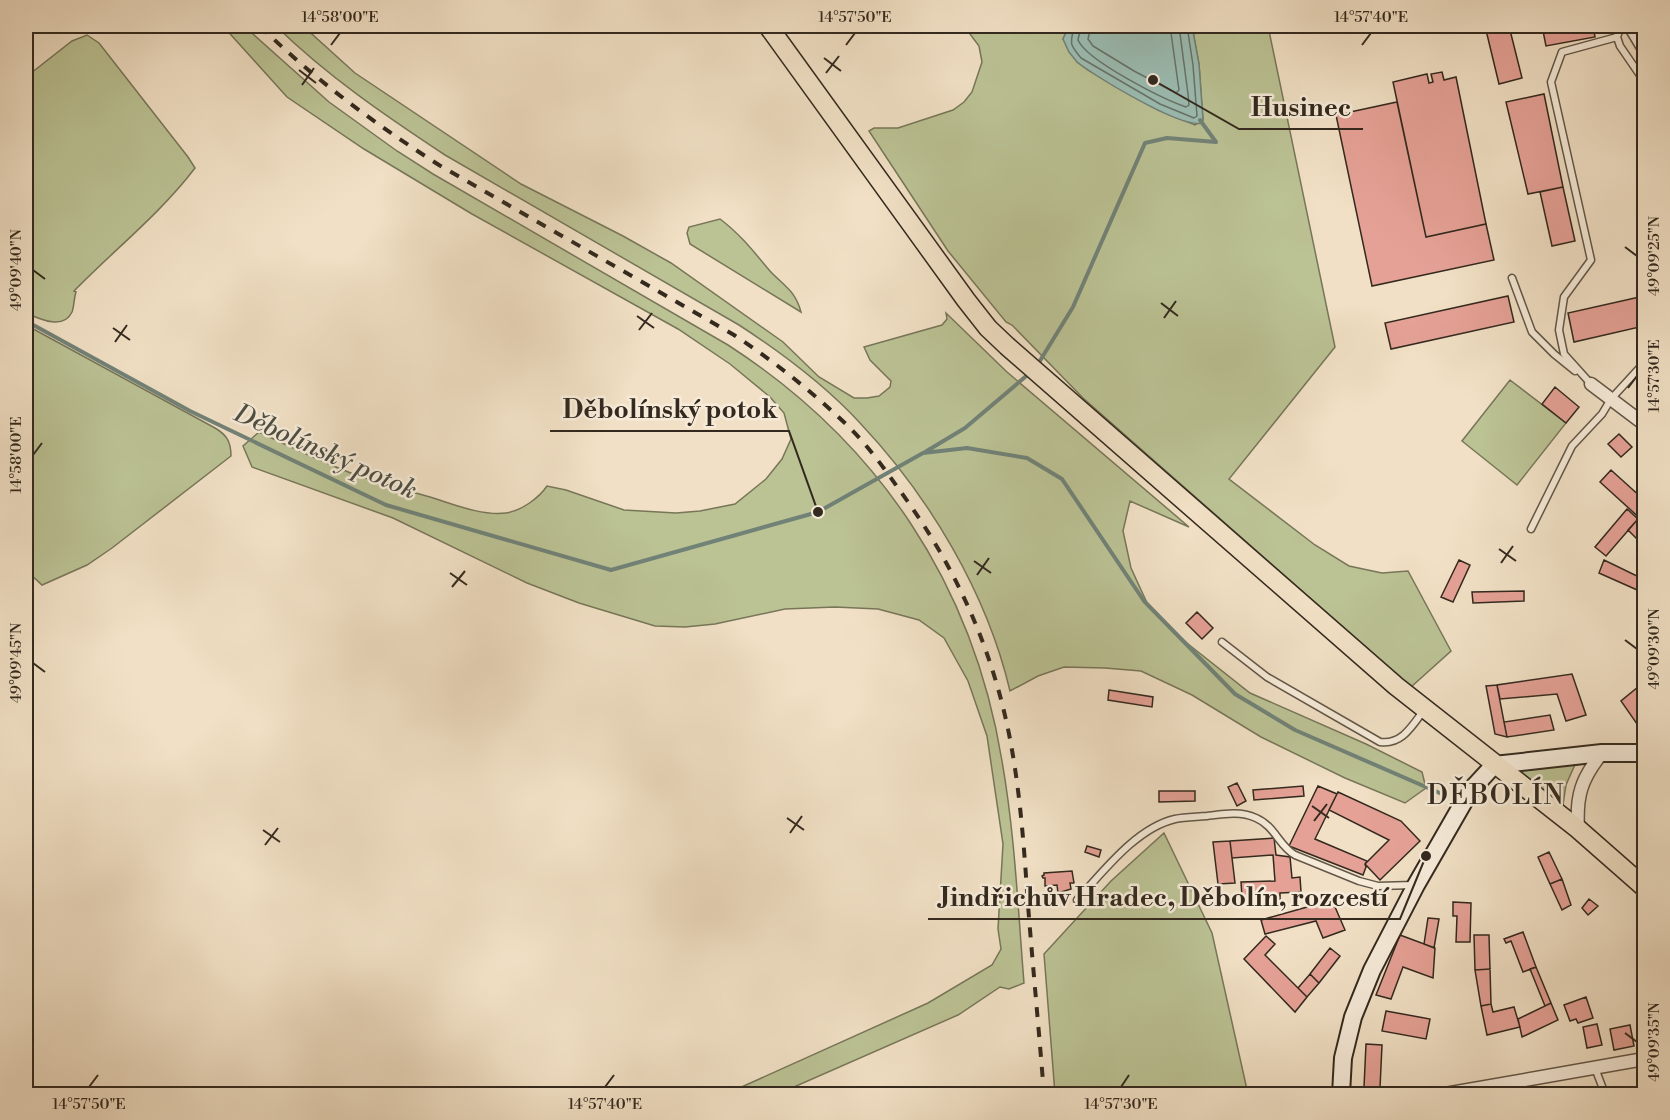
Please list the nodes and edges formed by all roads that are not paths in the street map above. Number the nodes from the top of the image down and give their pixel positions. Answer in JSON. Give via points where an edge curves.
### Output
{"nodes":[{"id":1,"x":768,"y":26,"type":"edge"},
{"id":2,"x":1621,"y":26,"type":"edge"},
{"id":3,"x":1630,"y":26,"type":"edge"},
{"id":4,"x":1617,"y":37,"type":"junction"},
{"id":5,"x":1644,"y":49,"type":"edge"},
{"id":6,"x":1644,"y":81,"type":"edge"},
{"id":7,"x":1512,"y":278,"type":"dead end"},
{"id":8,"x":1644,"y":363,"type":"edge"},
{"id":9,"x":1592,"y":384,"type":"junction"},
{"id":10,"x":1611,"y":399,"type":"junction"},
{"id":11,"x":1644,"y":424,"type":"edge"},
{"id":12,"x":1530,"y":529,"type":"dead end"},
{"id":13,"x":1222,"y":642,"type":"dead end"},
{"id":14,"x":1425,"y":710,"type":"junction"},
{"id":15,"x":1602,"y":753,"type":"junction"},
{"id":16,"x":1644,"y":753,"type":"edge"},
{"id":17,"x":1494,"y":765,"type":"junction"},
{"id":18,"x":1578,"y":830,"type":"junction"},
{"id":19,"x":1416,"y":885,"type":"junction"},
{"id":20,"x":1644,"y":887,"type":"edge"},
{"id":21,"x":1077,"y":900,"type":"dead end"},
{"id":22,"x":1644,"y":1059,"type":"edge"},
{"id":23,"x":1594,"y":1068,"type":"junction"},
{"id":24,"x":1490,"y":1091,"type":"edge"},
{"id":25,"x":1341,"y":1095,"type":"edge"},
{"id":26,"x":1445,"y":1095,"type":"edge"},
{"id":27,"x":1605,"y":1095,"type":"edge"}],
"edges":[{"from":1,"to":14,"type":"main road","via":[[988,328]]},
{"from":2,"to":4,"type":"lane"},
{"from":3,"to":5,"type":"street"},
{"from":4,"to":6,"type":"lane"},
{"from":4,"to":9,"type":"lane","via":[[1562,52],[1551,82],[1591,260],[1564,297],[1559,330],[1563,354]]},
{"from":7,"to":9,"type":"lane","via":[[1532,332]]},
{"from":8,"to":10,"type":"lane"},
{"from":9,"to":10,"type":"street"},
{"from":10,"to":11,"type":"street"},
{"from":10,"to":12,"type":"lane","via":[[1572,446]]},
{"from":13,"to":14,"type":"lane","via":[[1267,677],[1380,742],[1401,738]]},
{"from":14,"to":17,"type":"main road"},
{"from":15,"to":16,"type":"street"},
{"from":15,"to":17,"type":"street"},
{"from":15,"to":18,"type":"street","via":[[1580,788]]},
{"from":17,"to":18,"type":"main road"},
{"from":17,"to":19,"type":"street","via":[[1470,791]]},
{"from":18,"to":20,"type":"main road"},
{"from":19,"to":21,"type":"lane","via":[[1377,886],[1359,881],[1295,855],[1266,823],[1233,813],[1174,819],[1159,825],[1126,848]]},
{"from":19,"to":25,"type":"street","via":[[1372,970],[1353,1017],[1343,1058]]},
{"from":22,"to":23,"type":"street"},
{"from":23,"to":24,"type":"street"},
{"from":23,"to":27,"type":"lane"},
{"from":24,"to":26,"type":"street"}]}
